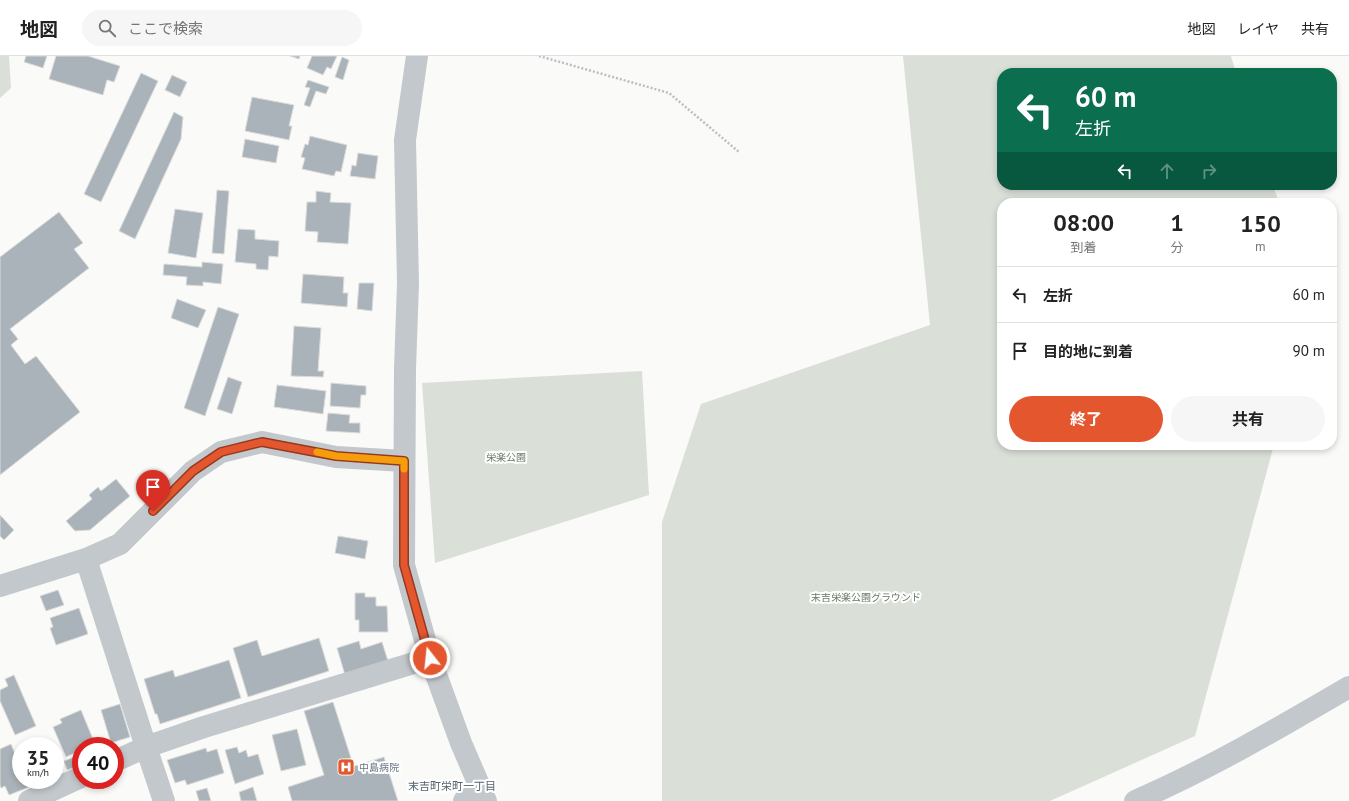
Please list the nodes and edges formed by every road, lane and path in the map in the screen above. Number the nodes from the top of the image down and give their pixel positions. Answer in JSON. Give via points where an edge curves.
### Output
{"nodes":[{"id":1,"x":417,"y":56,"type":"edge"},
{"id":2,"x":539,"y":56,"type":"edge"},
{"id":3,"x":739,"y":152,"type":"dead end"},
{"id":4,"x":404,"y":461,"type":"junction"},
{"id":5,"x":86,"y":559,"type":"junction"},
{"id":6,"x":0,"y":586,"type":"edge"},
{"id":7,"x":430,"y":658,"type":"junction"},
{"id":8,"x":1349,"y":687,"type":"edge"},
{"id":9,"x":146,"y":747,"type":"junction"},
{"id":10,"x":124,"y":757,"type":"edge"},
{"id":11,"x":72,"y":781,"type":"edge"},
{"id":12,"x":477,"y":798,"type":"edge"},
{"id":13,"x":1147,"y":799,"type":"edge"},
{"id":14,"x":29,"y":801,"type":"edge"},
{"id":15,"x":164,"y":801,"type":"edge"}],
"edges":[{"from":1,"to":4,"type":"street","via":[[405,140],[408,283]]},
{"from":2,"to":3,"type":"path","via":[[669,93]]},
{"from":4,"to":5,"type":"street","via":[[336,456],[262,442],[221,452],[193,471],[120,544]]},
{"from":4,"to":7,"type":"street","via":[[404,565]]},
{"from":5,"to":6,"type":"street"},
{"from":5,"to":9,"type":"street"},
{"from":7,"to":9,"type":"street"},
{"from":7,"to":12,"type":"street","via":[[461,743]]},
{"from":8,"to":13,"type":"street"},
{"from":9,"to":10,"type":"street"},
{"from":9,"to":15,"type":"street"},
{"from":11,"to":14,"type":"street"}]}
